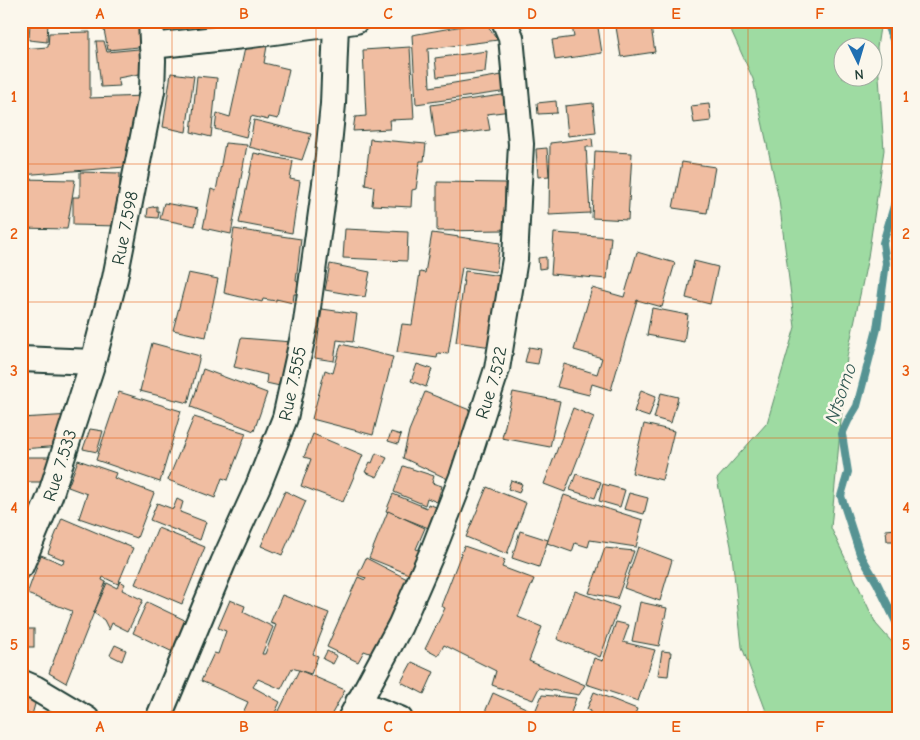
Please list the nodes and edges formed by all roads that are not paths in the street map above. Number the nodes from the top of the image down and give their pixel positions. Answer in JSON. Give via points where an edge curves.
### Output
{"nodes":[{"id":1,"x":151,"y":21,"type":"edge"},
{"id":2,"x":504,"y":21,"type":"edge"},
{"id":3,"x":346,"y":23,"type":"edge"},
{"id":4,"x":152,"y":46,"type":"junction"},
{"id":5,"x":21,"y":359,"type":"edge"},
{"id":6,"x":93,"y":362,"type":"junction"},
{"id":7,"x":22,"y":563,"type":"edge"},
{"id":8,"x":21,"y":682,"type":"edge"},
{"id":9,"x":354,"y":711,"type":"edge"},
{"id":10,"x":73,"y":715,"type":"edge"},
{"id":11,"x":158,"y":719,"type":"edge"},
{"id":12,"x":400,"y":719,"type":"edge"}],
"edges":[{"from":1,"to":4,"type":"street","name":"Rue 7.598"},
{"from":2,"to":9,"type":"street","name":"Rue 7.522","via":[[511,37],[520,144],[516,259],[497,369],[463,474],[434,548],[400,626]]},
{"from":3,"to":4,"type":"street"},
{"from":3,"to":11,"type":"street","name":"Rue 7.555","via":[[306,322],[285,418]]},
{"from":4,"to":6,"type":"street","name":"Rue 7.598","via":[[152,91],[144,136],[115,278]]},
{"from":5,"to":6,"type":"street"},
{"from":6,"to":7,"type":"street","name":"Rue 7.533","via":[[50,496]]},
{"from":8,"to":10,"type":"street"},
{"from":9,"to":12,"type":"street"}]}
